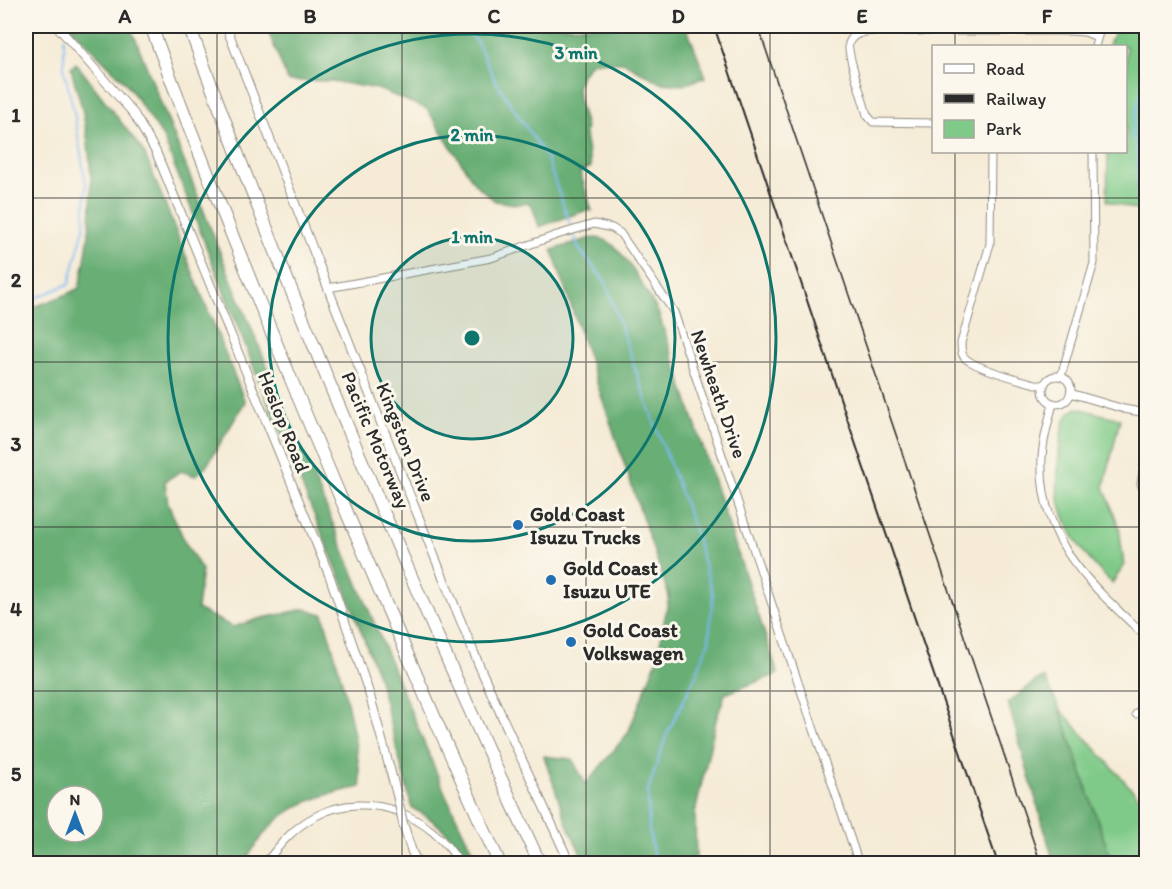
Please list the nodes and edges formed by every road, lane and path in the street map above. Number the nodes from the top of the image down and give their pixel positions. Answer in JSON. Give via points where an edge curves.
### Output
{"nodes":[{"id":1,"x":57,"y":26,"type":"edge"},
{"id":2,"x":151,"y":26,"type":"edge"},
{"id":3,"x":189,"y":26,"type":"edge"},
{"id":4,"x":1101,"y":26,"type":"edge"},
{"id":5,"x":227,"y":29,"type":"edge"},
{"id":6,"x":1097,"y":36,"type":"junction"},
{"id":7,"x":1095,"y":45,"type":"edge"},
{"id":8,"x":932,"y":123,"type":"edge"},
{"id":9,"x":991,"y":153,"type":"edge"},
{"id":10,"x":1093,"y":153,"type":"edge"},
{"id":11,"x":328,"y":288,"type":"junction"},
{"id":12,"x":1061,"y":376,"type":"junction"},
{"id":13,"x":1044,"y":386,"type":"junction"},
{"id":14,"x":1070,"y":393,"type":"junction"},
{"id":15,"x":1053,"y":403,"type":"junction"},
{"id":16,"x":1146,"y":413,"type":"edge"},
{"id":17,"x":1146,"y":454,"type":"edge"},
{"id":18,"x":1146,"y":495,"type":"edge"},
{"id":19,"x":1146,"y":637,"type":"edge"},
{"id":20,"x":1146,"y":703,"type":"edge"},
{"id":21,"x":1136,"y":714,"type":"dead end"},
{"id":22,"x":265,"y":864,"type":"edge"},
{"id":23,"x":418,"y":864,"type":"edge"},
{"id":24,"x":459,"y":864,"type":"edge"},
{"id":25,"x":500,"y":864,"type":"edge"},
{"id":26,"x":540,"y":864,"type":"edge"},
{"id":27,"x":570,"y":864,"type":"edge"},
{"id":28,"x":859,"y":864,"type":"edge"}],
"edges":[{"from":1,"to":23,"type":"street","name":"Heslop Road","bridge":true,"via":[[134,114],[156,152],[330,578],[362,669],[403,824]]},
{"from":2,"to":25,"type":"highway","via":[[305,414]]},
{"from":3,"to":26,"type":"highway","name":"Pacific Motorway","via":[[377,494]]},
{"from":4,"to":6,"type":"street"},
{"from":5,"to":11,"type":"street","name":"Kingston Drive"},
{"from":6,"to":7,"type":"street"},
{"from":6,"to":8,"type":"street","via":[[1070,31],[885,31],[862,32],[852,38],[849,54],[867,115],[873,122]]},
{"from":9,"to":13,"type":"street","via":[[990,244],[962,351],[979,367]]},
{"from":10,"to":12,"type":"street","via":[[1094,263]]},
{"from":11,"to":27,"type":"street","name":"Kingston Drive","via":[[480,665]]},
{"from":11,"to":28,"type":"street","name":"Newheath Drive","via":[[490,258],[584,226],[603,225],[620,233],[674,312]]},
{"from":12,"to":13,"type":"street","via":[[1052,377]]},
{"from":12,"to":14,"type":"street","via":[[1068,381]]},
{"from":13,"to":15,"type":"street","via":[[1046,398]]},
{"from":14,"to":15,"type":"street","via":[[1065,400]]},
{"from":14,"to":16,"type":"street"},
{"from":15,"to":19,"type":"street","via":[[1042,469],[1054,529],[1083,575]]},
{"from":17,"to":18,"type":"street","via":[[1141,484]]},
{"from":20,"to":21,"type":"street"},
{"from":22,"to":24,"type":"street","via":[[285,839],[316,816],[343,807],[375,805],[427,826],[442,839]]}]}
